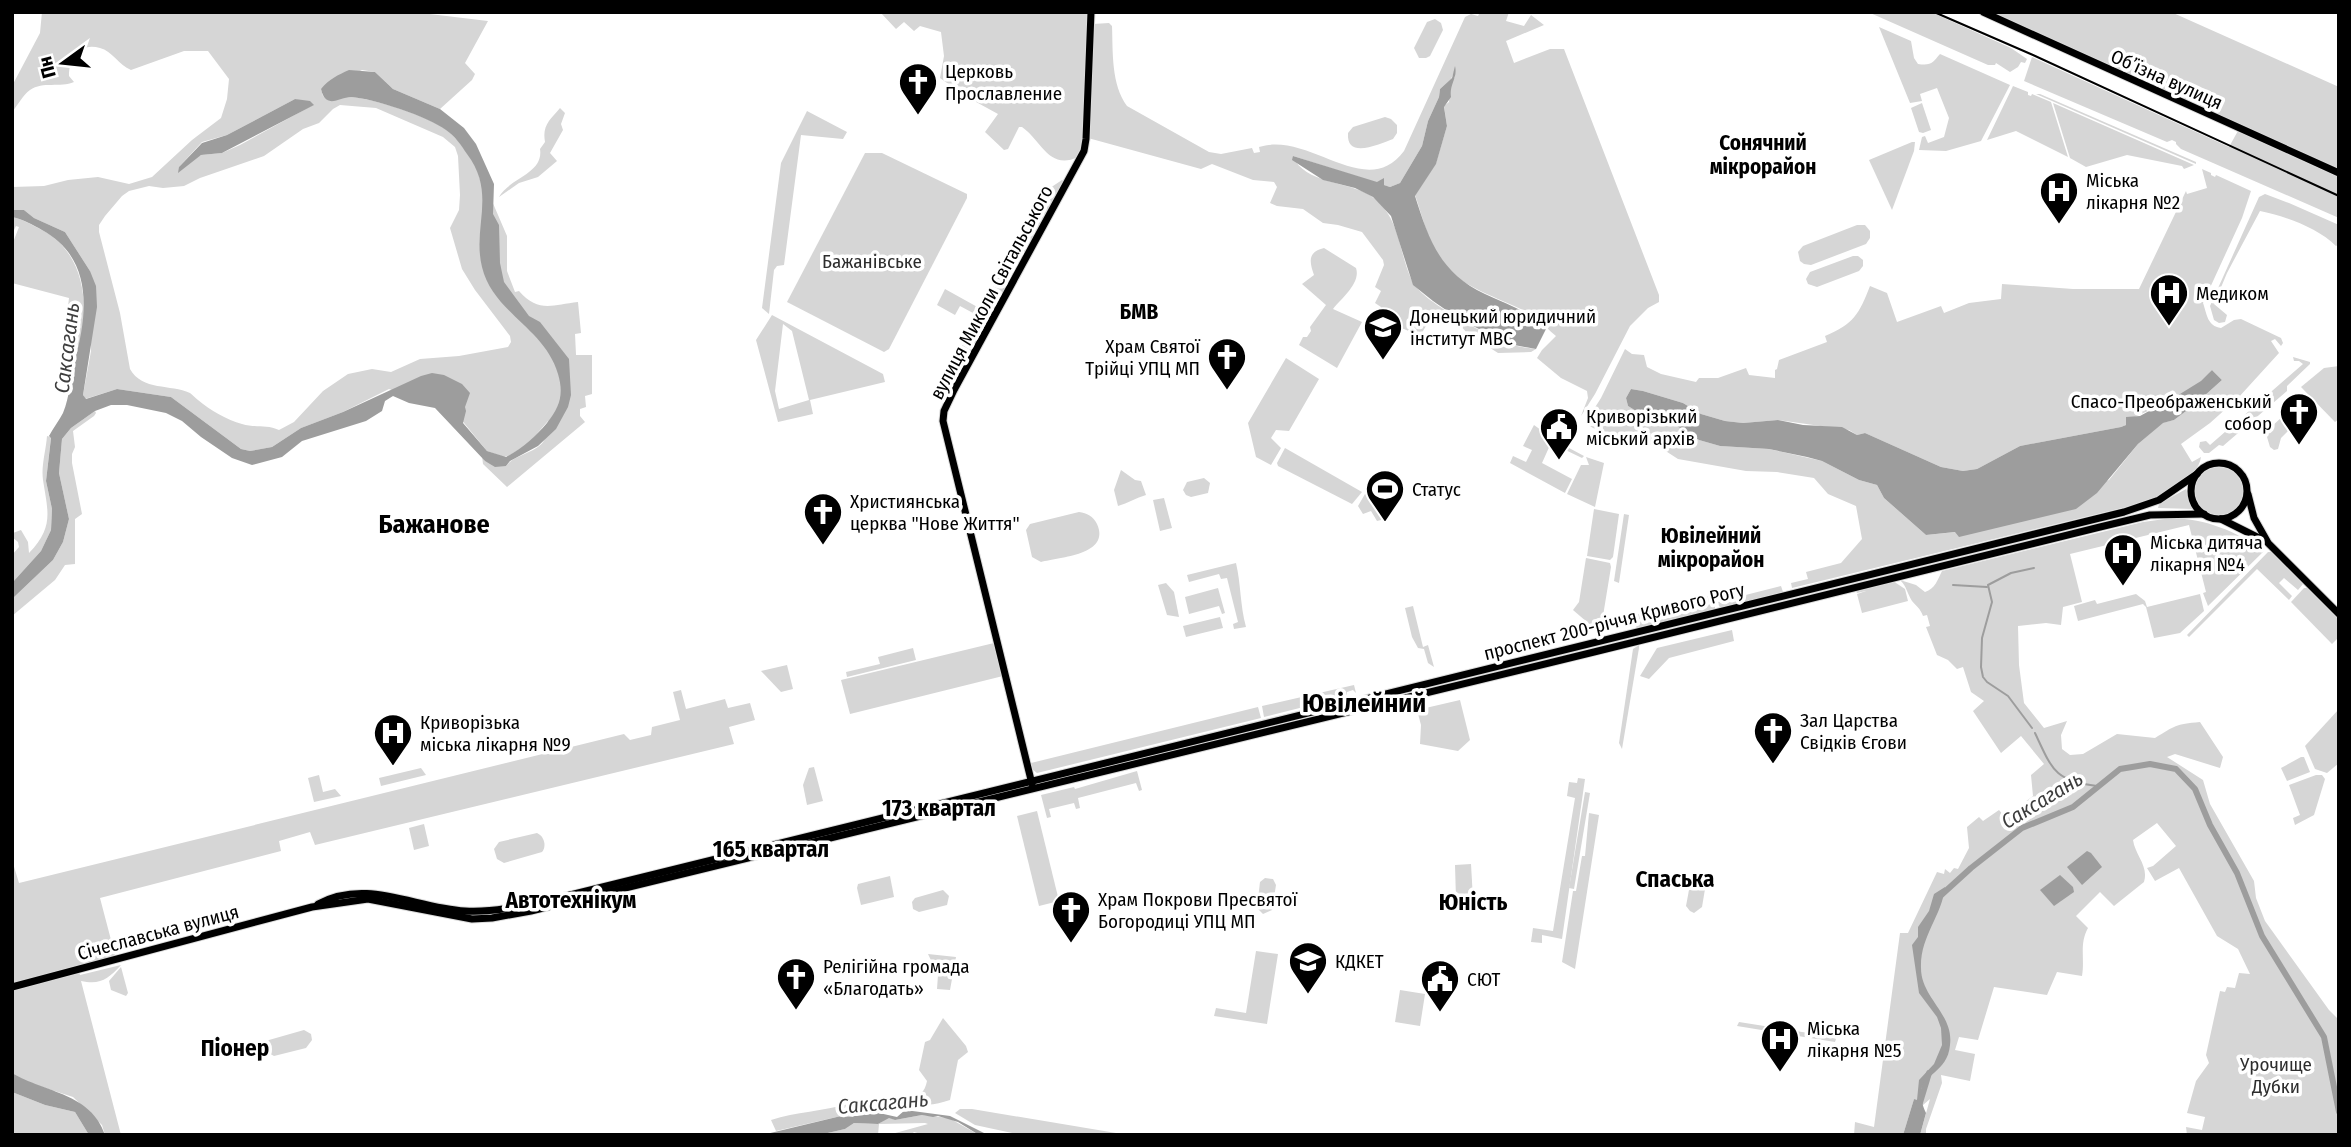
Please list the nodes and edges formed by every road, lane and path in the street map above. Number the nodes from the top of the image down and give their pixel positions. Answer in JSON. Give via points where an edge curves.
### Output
{"nodes":[{"id":1,"x":1091,"y":12,"type":"edge"},
{"id":2,"x":1983,"y":12,"type":"edge"},
{"id":3,"x":2339,"y":173,"type":"edge"},
{"id":4,"x":2197,"y":474,"type":"junction"},
{"id":5,"x":2247,"y":490,"type":"junction"},
{"id":6,"x":2204,"y":514,"type":"junction"},
{"id":7,"x":2221,"y":519,"type":"junction"},
{"id":8,"x":2267,"y":542,"type":"junction"},
{"id":9,"x":1800,"y":591,"type":"junction"},
{"id":10,"x":1802,"y":600,"type":"junction"},
{"id":11,"x":2339,"y":614,"type":"edge"},
{"id":12,"x":1213,"y":736,"type":"junction"},
{"id":13,"x":1215,"y":745,"type":"junction"},
{"id":14,"x":1031,"y":780,"type":"junction"},
{"id":15,"x":1034,"y":789,"type":"junction"},
{"id":16,"x":787,"y":845,"type":"junction"},
{"id":17,"x":12,"y":987,"type":"edge"}],
"edges":[{"from":1,"to":14,"type":"main road","name":"вулиця Миколи Світальського","via":[[1084,151],[943,417]]},
{"from":2,"to":3,"type":"main road","name":"Обʼїзна вулиця"},
{"from":4,"to":5,"type":"main road","via":[[2209,465],[2225,463],[2240,472]]},
{"from":4,"to":6,"type":"main road","via":[[2193,499]]},
{"from":4,"to":9,"type":"main road","name":"проспект 200-річчя Кривого Рогу","via":[[2160,500],[2124,512]]},
{"from":5,"to":7,"type":"main road","via":[[2242,507]]},
{"from":5,"to":8,"type":"main road","via":[[2254,518]]},
{"from":6,"to":7,"type":"main road"},
{"from":6,"to":10,"type":"main road","name":"проспект 200-річчя Кривого Рогу","via":[[2150,515]]},
{"from":7,"to":8,"type":"main road"},
{"from":8,"to":11,"type":"main road"},
{"from":9,"to":10,"type":"main road"},
{"from":9,"to":12,"type":"main road","name":"проспект 200-річчя Кривого Рогу"},
{"from":10,"to":13,"type":"main road","name":"проспект 200-річчя Кривого Рогу"},
{"from":12,"to":13,"type":"main road"},
{"from":12,"to":14,"type":"main road","name":"проспект 200-річчя Кривого Рогу"},
{"from":13,"to":15,"type":"main road","name":"проспект 200-річчя Кривого Рогу"},
{"from":14,"to":15,"type":"main road","name":"вулиця Миколи Світальського"},
{"from":14,"to":16,"type":"main road","name":"проспект 200-річчя Кривого Рогу"},
{"from":15,"to":16,"type":"main road","name":"проспект 200-річчя Кривого Рогу"},
{"from":16,"to":17,"type":"main road","name":"Січеславська вулиця","via":[[579,896],[485,911],[453,910],[367,892],[329,898],[312,907]]}]}
